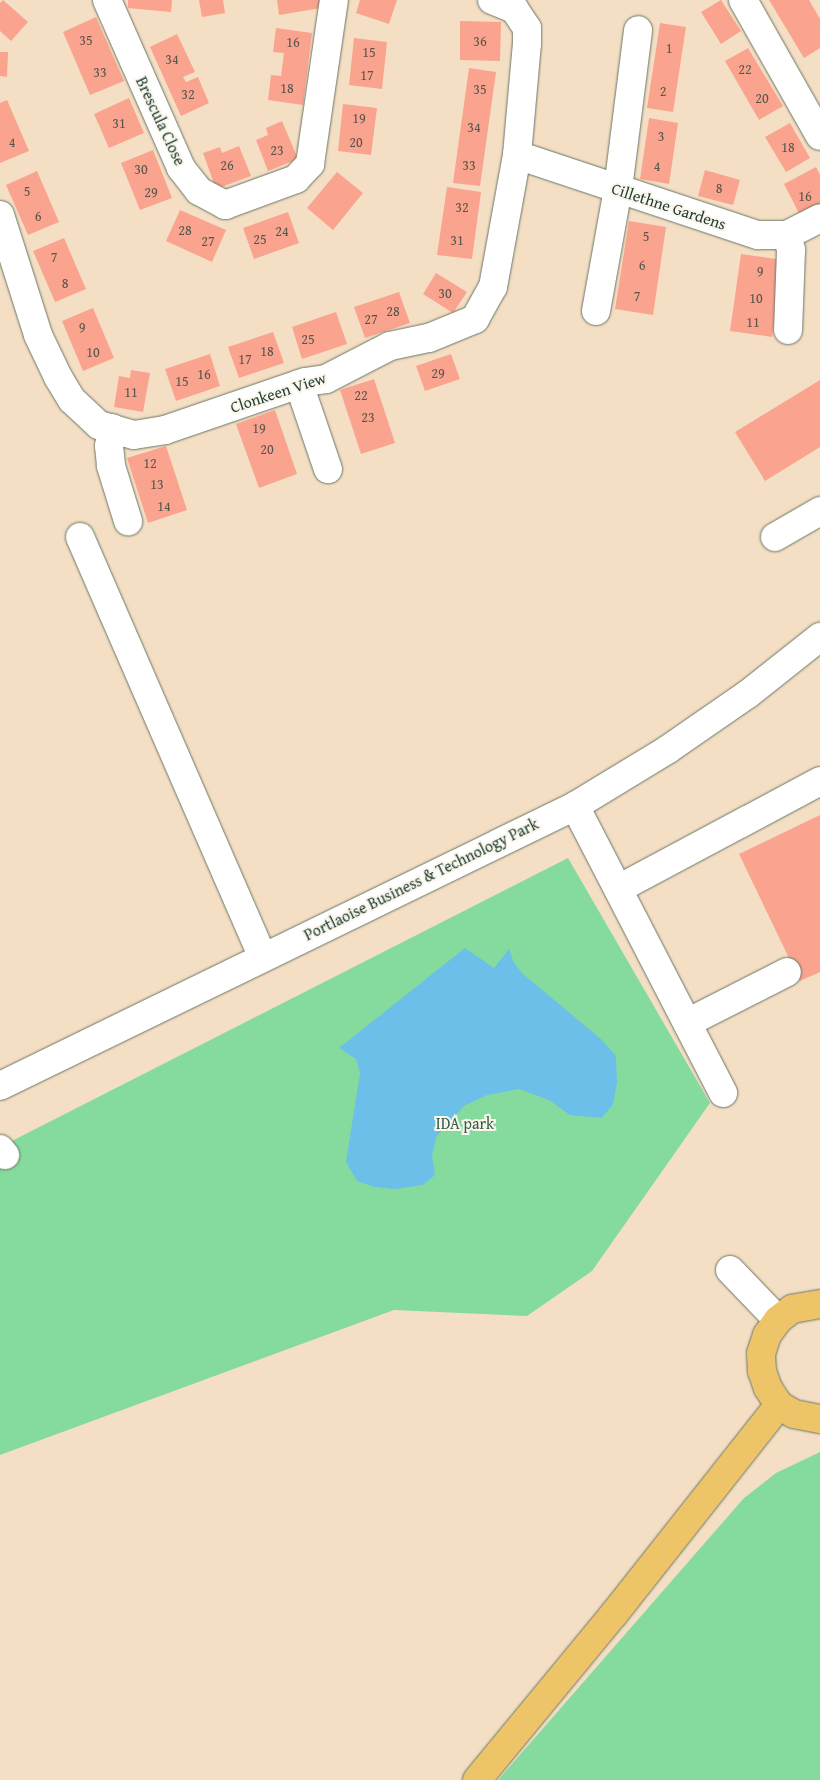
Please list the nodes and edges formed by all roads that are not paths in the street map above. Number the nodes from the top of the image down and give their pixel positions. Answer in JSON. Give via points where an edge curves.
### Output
{"nodes":[{"id":1,"x":107,"y":0,"type":"edge"},
{"id":2,"x":334,"y":0,"type":"edge"},
{"id":3,"x":743,"y":0,"type":"edge"},
{"id":4,"x":508,"y":3,"type":"edge"},
{"id":5,"x":638,"y":30,"type":"dead end"},
{"id":6,"x":820,"y":136,"type":"edge"},
{"id":7,"x":517,"y":155,"type":"junction"},
{"id":8,"x":618,"y":189,"type":"junction"},
{"id":9,"x":0,"y":214,"type":"edge"},
{"id":10,"x":820,"y":218,"type":"edge"},
{"id":11,"x":787,"y":235,"type":"junction"},
{"id":12,"x":596,"y":311,"type":"dead end"},
{"id":13,"x":788,"y":330,"type":"dead end"},
{"id":14,"x":299,"y":384,"type":"junction"},
{"id":15,"x":112,"y":428,"type":"junction"},
{"id":16,"x":328,"y":469,"type":"dead end"},
{"id":17,"x":820,"y":511,"type":"edge"},
{"id":18,"x":128,"y":521,"type":"dead end"},
{"id":19,"x":80,"y":537,"type":"dead end"},
{"id":20,"x":775,"y":537,"type":"dead end"},
{"id":21,"x":820,"y":637,"type":"edge"},
{"id":22,"x":820,"y":782,"type":"edge"},
{"id":23,"x":575,"y":806,"type":"junction"},
{"id":24,"x":618,"y":889,"type":"junction"},
{"id":25,"x":262,"y":956,"type":"junction"},
{"id":26,"x":787,"y":972,"type":"dead end"},
{"id":27,"x":687,"y":1023,"type":"junction"},
{"id":28,"x":0,"y":1086,"type":"edge"},
{"id":29,"x":723,"y":1094,"type":"dead end"},
{"id":30,"x":730,"y":1270,"type":"dead end"},
{"id":31,"x":820,"y":1304,"type":"edge"},
{"id":32,"x":778,"y":1320,"type":"junction"},
{"id":33,"x":779,"y":1405,"type":"junction"},
{"id":34,"x":820,"y":1419,"type":"edge"},
{"id":35,"x":477,"y":1780,"type":"edge"}],
"edges":[{"from":1,"to":2,"type":"street","name":"Brescula Close","via":[[181,168],[199,191],[225,205],[296,179],[310,164]]},
{"from":3,"to":6,"type":"street"},
{"from":4,"to":7,"type":"street","name":"Clonkeen View","via":[[527,28]]},
{"from":5,"to":8,"type":"street"},
{"from":7,"to":8,"type":"street","name":"Cillethne Gardens"},
{"from":7,"to":14,"type":"street","name":"Clonkeen View","via":[[492,287],[474,319],[429,338],[390,346],[326,379]]},
{"from":8,"to":11,"type":"street","name":"Cillethne Gardens","via":[[758,235]]},
{"from":8,"to":12,"type":"street"},
{"from":9,"to":15,"type":"street","name":"Clonkeen View","via":[[38,335],[58,377],[72,400],[99,425]]},
{"from":10,"to":11,"type":"street","name":"Cillethne Gardens"},
{"from":11,"to":13,"type":"street","via":[[792,250]]},
{"from":14,"to":15,"type":"street","name":"Clonkeen View","via":[[165,430],[134,435]]},
{"from":14,"to":16,"type":"street"},
{"from":15,"to":18,"type":"street","via":[[109,446],[111,466]]},
{"from":17,"to":20,"type":"street"},
{"from":19,"to":25,"type":"street"},
{"from":21,"to":23,"type":"street","name":"Portlaoise Business & Technology Park","via":[[748,694],[667,750]]},
{"from":22,"to":24,"type":"street"},
{"from":23,"to":24,"type":"street"},
{"from":23,"to":25,"type":"street","name":"Portlaoise Business & Technology Park"},
{"from":24,"to":27,"type":"street"},
{"from":25,"to":28,"type":"street","name":"Portlaoise Business & Technology Park"},
{"from":26,"to":27,"type":"street"},
{"from":27,"to":29,"type":"street"},
{"from":30,"to":32,"type":"street"},
{"from":31,"to":32,"type":"main road","via":[[792,1309]]},
{"from":32,"to":33,"type":"main road","via":[[767,1335],[761,1353],[762,1371]]},
{"from":33,"to":34,"type":"main road","via":[[794,1414]]},
{"from":33,"to":35,"type":"main road","via":[[602,1630]]}]}
